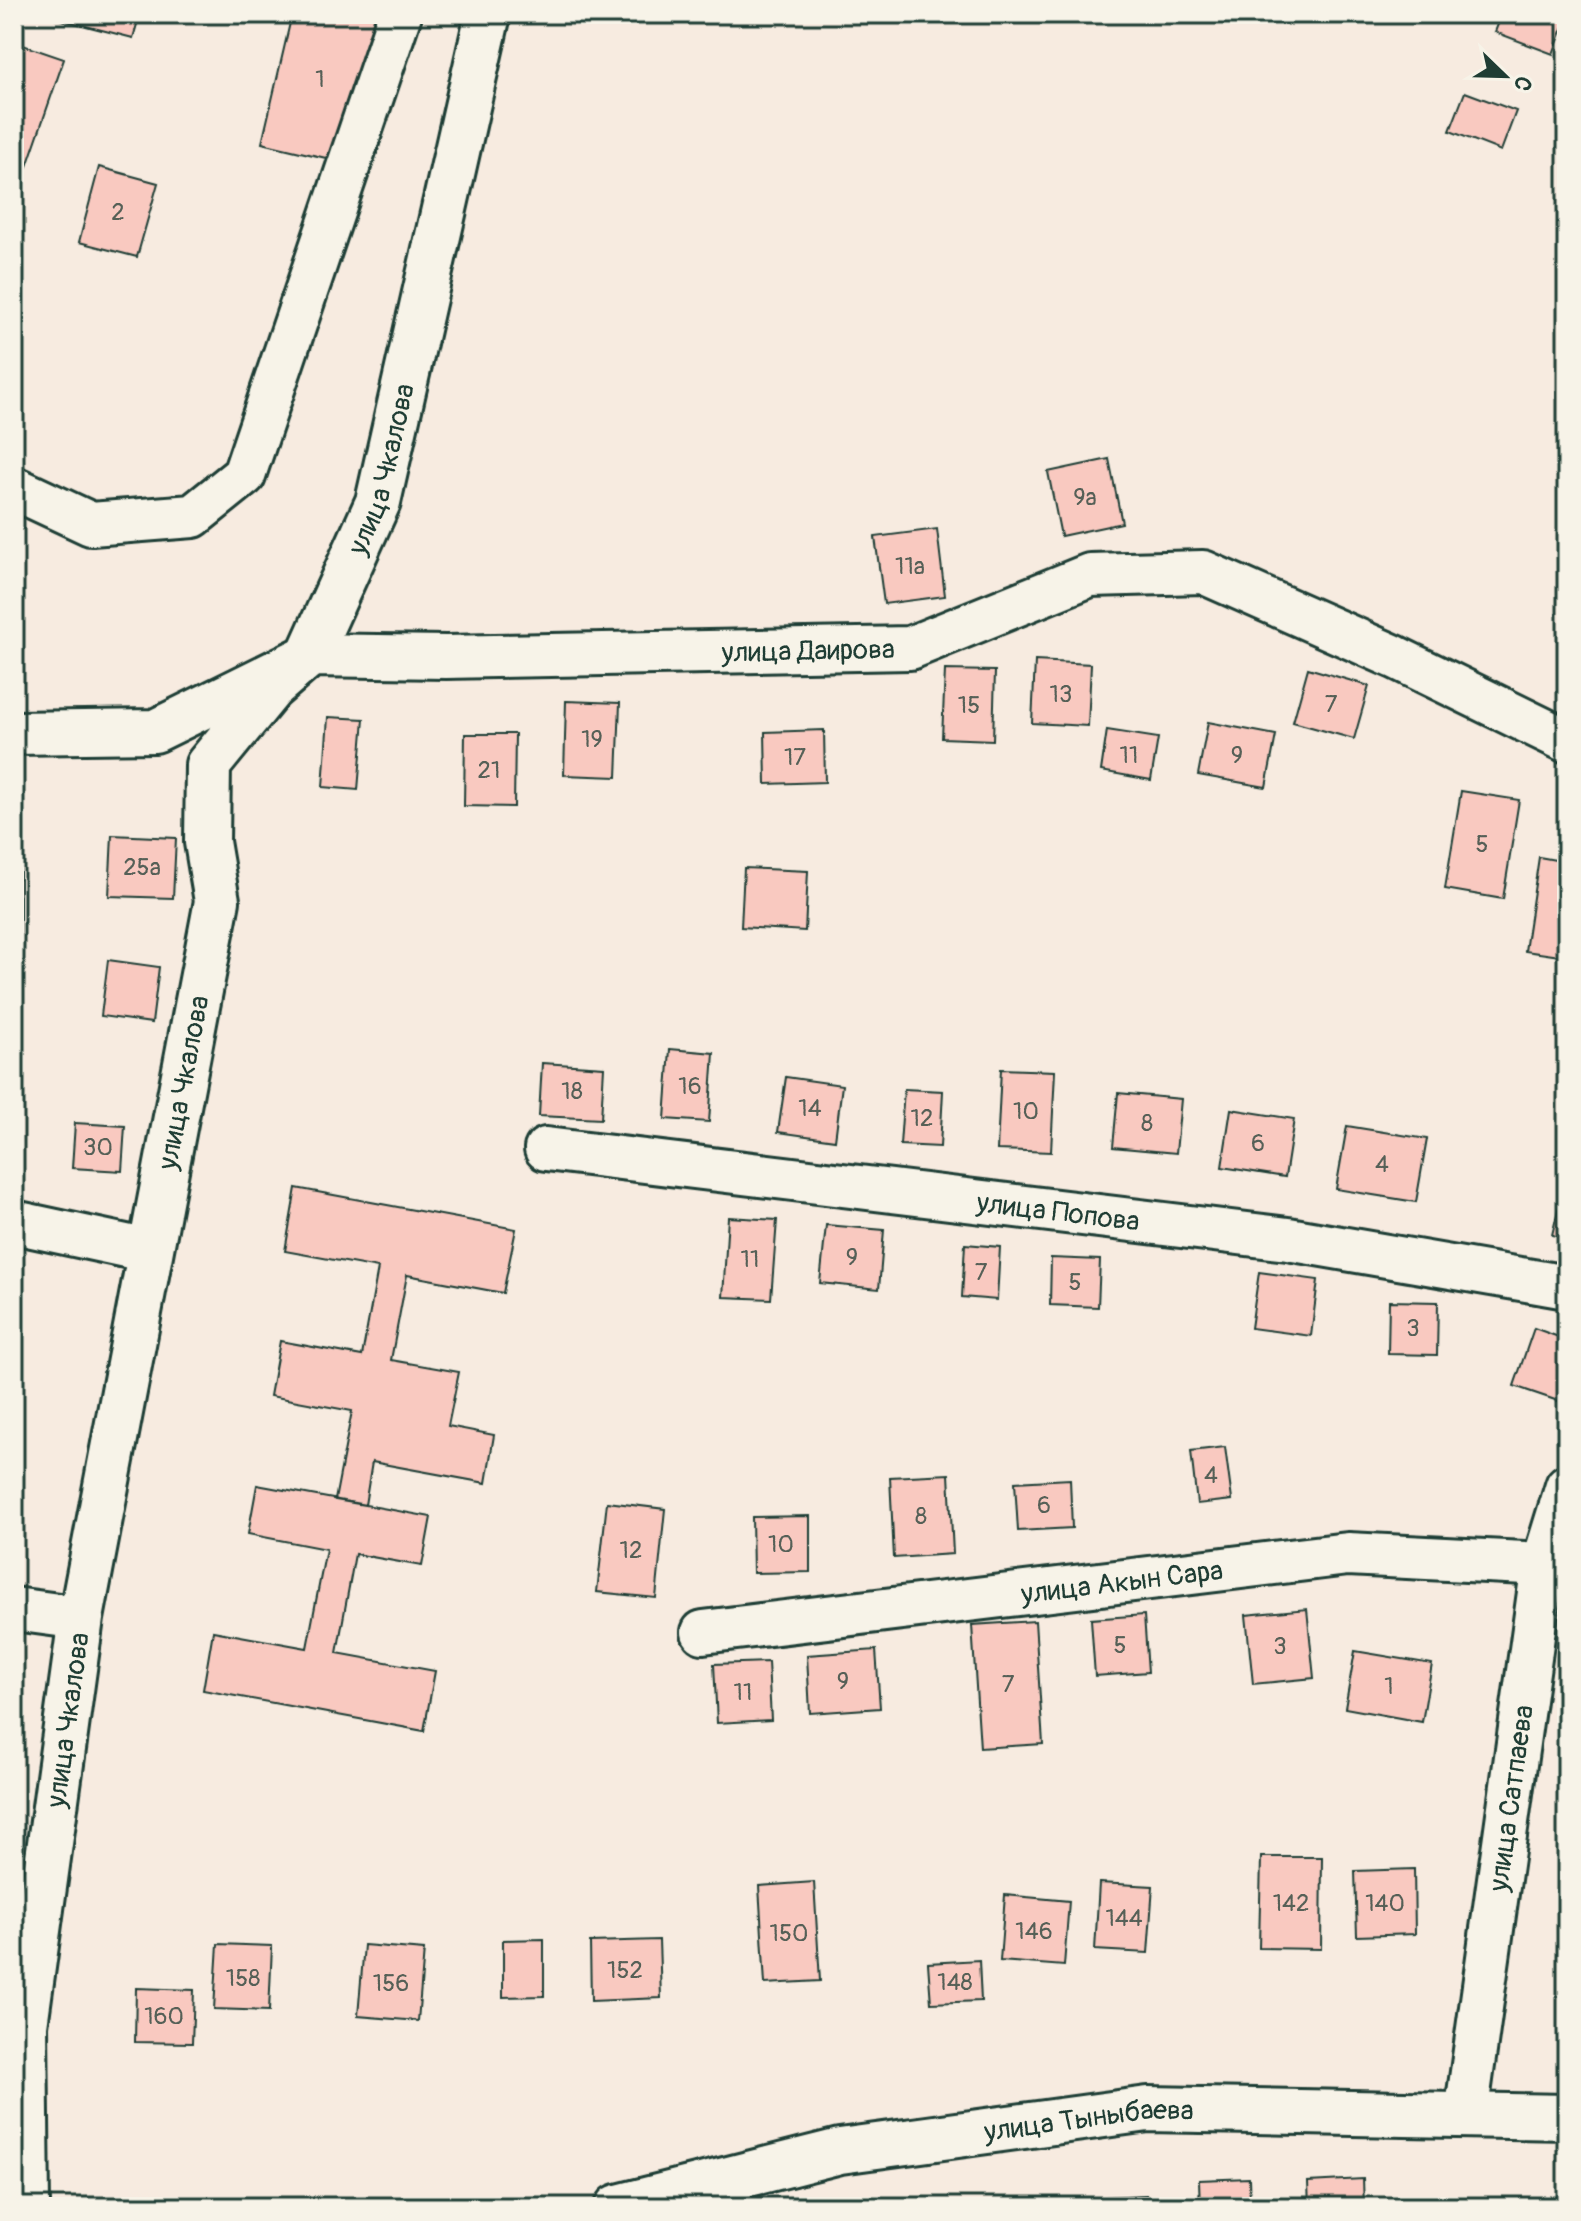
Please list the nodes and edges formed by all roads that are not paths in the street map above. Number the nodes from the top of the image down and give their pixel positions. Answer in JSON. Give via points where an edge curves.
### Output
{"nodes":[{"id":1,"x":400,"y":14,"type":"edge"},
{"id":2,"x":488,"y":14,"type":"edge"},
{"id":3,"x":14,"y":488,"type":"edge"},
{"id":4,"x":309,"y":655,"type":"junction"},
{"id":5,"x":14,"y":733,"type":"edge"},
{"id":6,"x":1567,"y":741,"type":"edge"},
{"id":7,"x":546,"y":1149,"type":"dead end"},
{"id":8,"x":14,"y":1222,"type":"edge"},
{"id":9,"x":149,"y":1251,"type":"junction"},
{"id":10,"x":1567,"y":1287,"type":"edge"},
{"id":11,"x":1567,"y":1486,"type":"edge"},
{"id":12,"x":1543,"y":1564,"type":"junction"},
{"id":13,"x":14,"y":1609,"type":"edge"},
{"id":14,"x":81,"y":1618,"type":"junction"},
{"id":15,"x":703,"y":1632,"type":"dead end"},
{"id":16,"x":23,"y":1973,"type":"edge"},
{"id":17,"x":1466,"y":2115,"type":"junction"},
{"id":18,"x":1567,"y":2117,"type":"edge"},
{"id":19,"x":27,"y":2207,"type":"edge"},
{"id":20,"x":618,"y":2207,"type":"edge"}],
"edges":[{"from":1,"to":3,"type":"street","via":[[244,475],[193,516],[91,524]]},
{"from":2,"to":4,"type":"street","name":"улица Чкалова","via":[[378,502]]},
{"from":4,"to":5,"type":"street","name":"улица Даирова","via":[[155,731]]},
{"from":4,"to":6,"type":"street","name":"улица Даирова","via":[[910,648],[1090,575],[1203,572]]},
{"from":4,"to":9,"type":"street","name":"улица Чкалова","via":[[271,688],[208,765],[207,842],[217,901]]},
{"from":7,"to":10,"type":"street","name":"улица Попова","via":[[1288,1239]]},
{"from":8,"to":9,"type":"street"},
{"from":9,"to":14,"type":"street","name":"улица Чкалова"},
{"from":11,"to":12,"type":"street","name":"улица Сатпаева"},
{"from":12,"to":15,"type":"street","name":"улица Акын Сара","via":[[1348,1554]]},
{"from":12,"to":17,"type":"street","name":"улица Сатпаева"},
{"from":13,"to":14,"type":"street"},
{"from":14,"to":16,"type":"street","name":"улица Чкалова"},
{"from":16,"to":19,"type":"street","name":"улица Чкалова"},
{"from":17,"to":18,"type":"street","name":"улица Тыныбаева"},
{"from":17,"to":20,"type":"street","name":"улица Тыныбаева","via":[[1148,2109],[840,2151]]}]}
